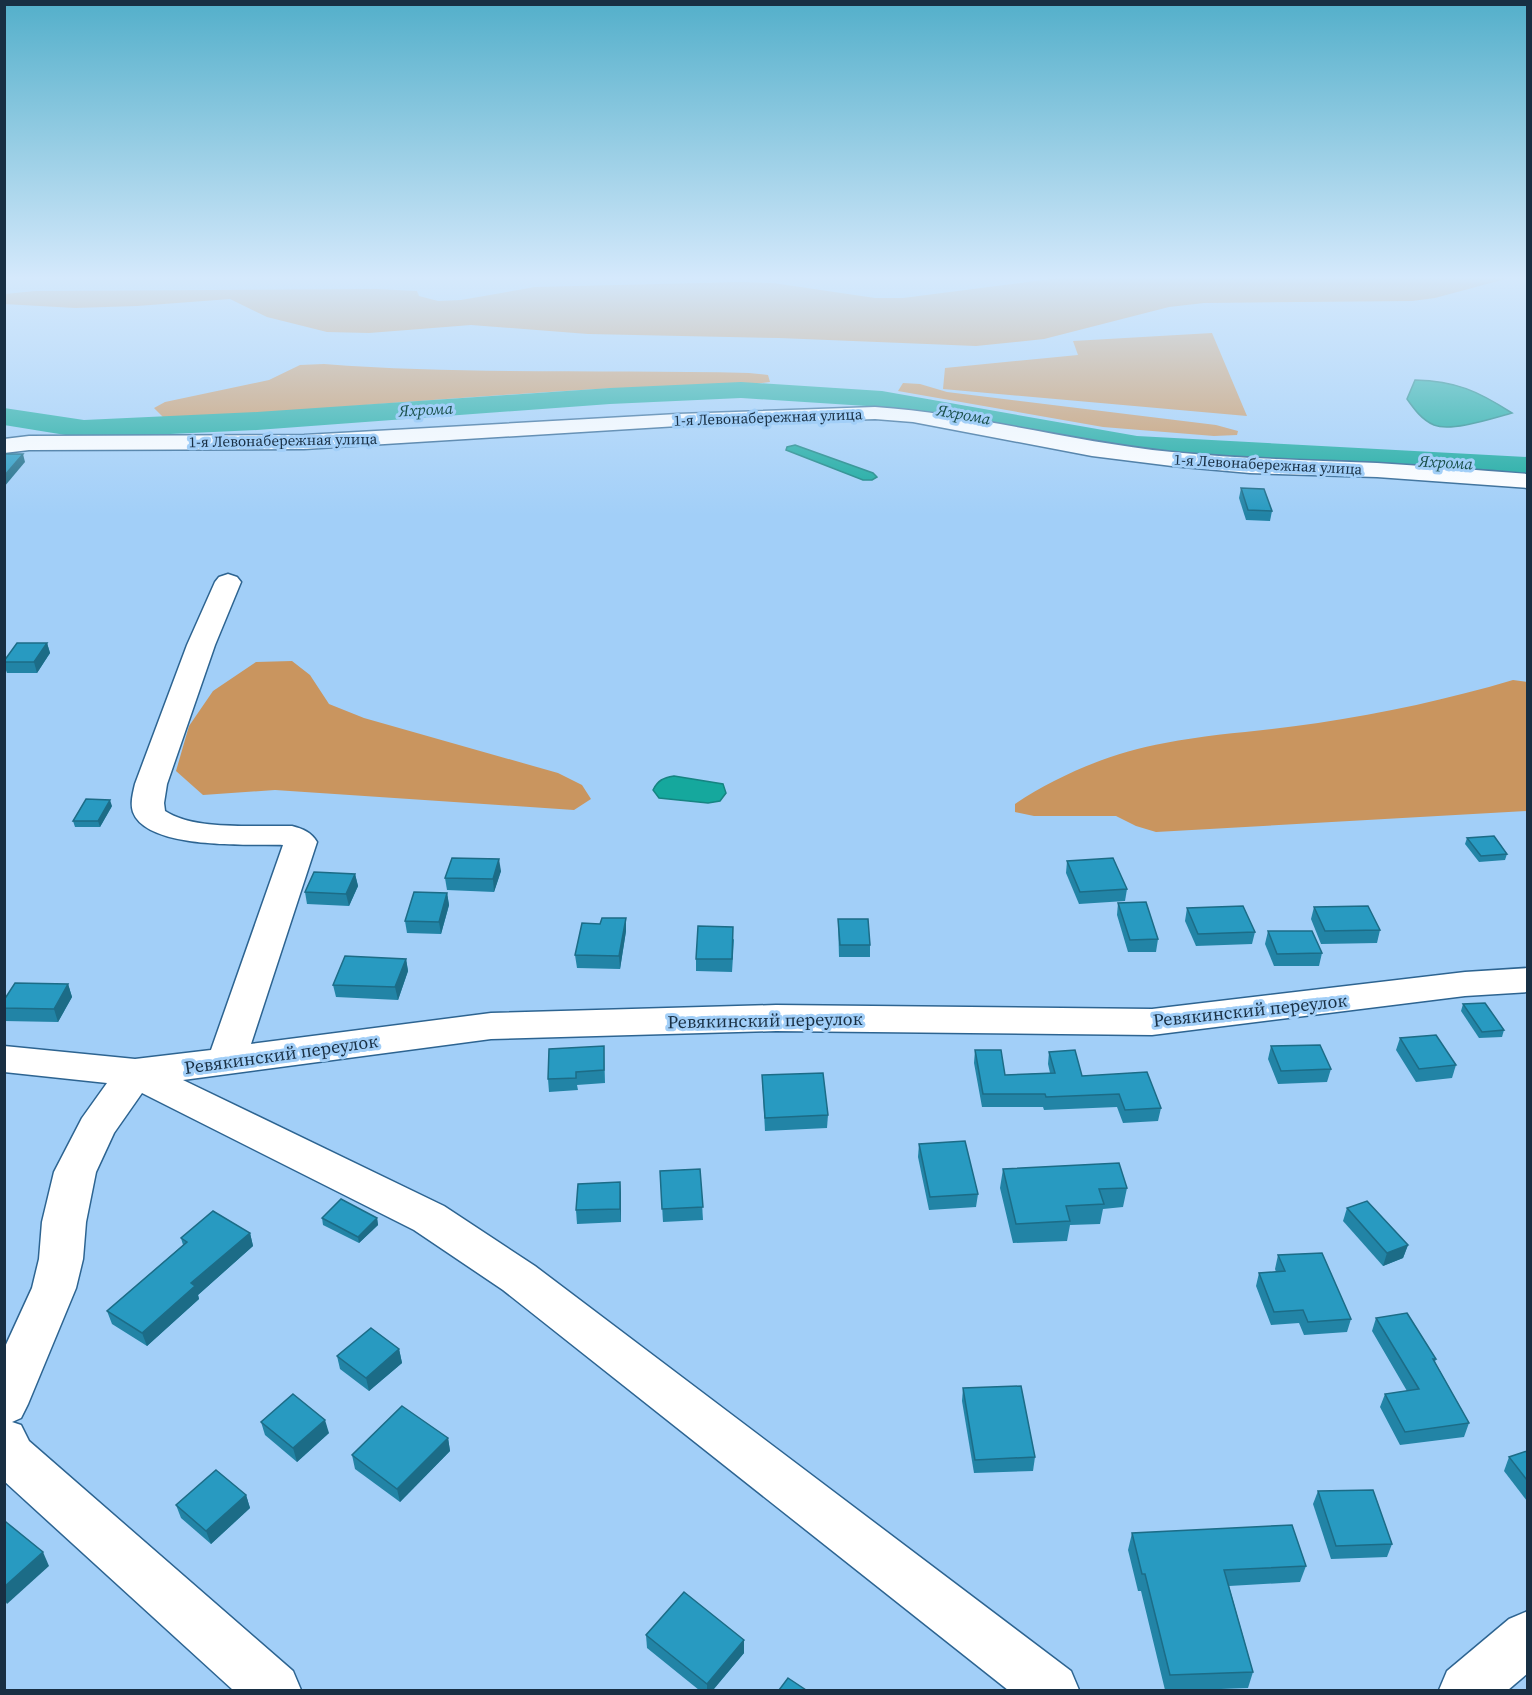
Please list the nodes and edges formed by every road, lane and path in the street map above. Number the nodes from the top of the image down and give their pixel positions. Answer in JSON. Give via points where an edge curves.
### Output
{"nodes":[{"id":1,"x":4,"y":446,"type":"edge"},
{"id":2,"x":1527,"y":481,"type":"edge"},
{"id":3,"x":228,"y":582,"type":"dead end"},
{"id":4,"x":1527,"y":980,"type":"edge"},
{"id":5,"x":4,"y":1059,"type":"edge"},
{"id":6,"x":226,"y":1060,"type":"junction"},
{"id":7,"x":135,"y":1073,"type":"junction"},
{"id":8,"x":4,"y":1404,"type":"edge"},
{"id":9,"x":4,"y":1440,"type":"edge"},
{"id":10,"x":1527,"y":1636,"type":"edge"},
{"id":11,"x":273,"y":1690,"type":"edge"},
{"id":12,"x":1051,"y":1690,"type":"edge"},
{"id":13,"x":1467,"y":1690,"type":"edge"}],
"edges":[{"from":1,"to":2,"type":"street","name":"1-я Левонабережная улица","via":[[304,442],[875,413],[923,417],[1092,449],[1172,459]]},
{"from":3,"to":6,"type":"street","via":[[201,645],[146,803],[154,819],[178,830],[292,836],[301,842]]},
{"from":4,"to":6,"type":"street","name":"Ревякинский переулок","via":[[1152,1022],[776,1018],[491,1026]]},
{"from":5,"to":7,"type":"street","name":"Ревякинский переулок"},
{"from":6,"to":7,"type":"street","name":"Ревякинский переулок"},
{"from":7,"to":8,"type":"street","via":[[96,1128],[75,1172],[54,1288]]},
{"from":7,"to":12,"type":"street","via":[[429,1218],[519,1278]]},
{"from":9,"to":11,"type":"street","via":[[10,1455]]},
{"from":10,"to":13,"type":"street"}]}
